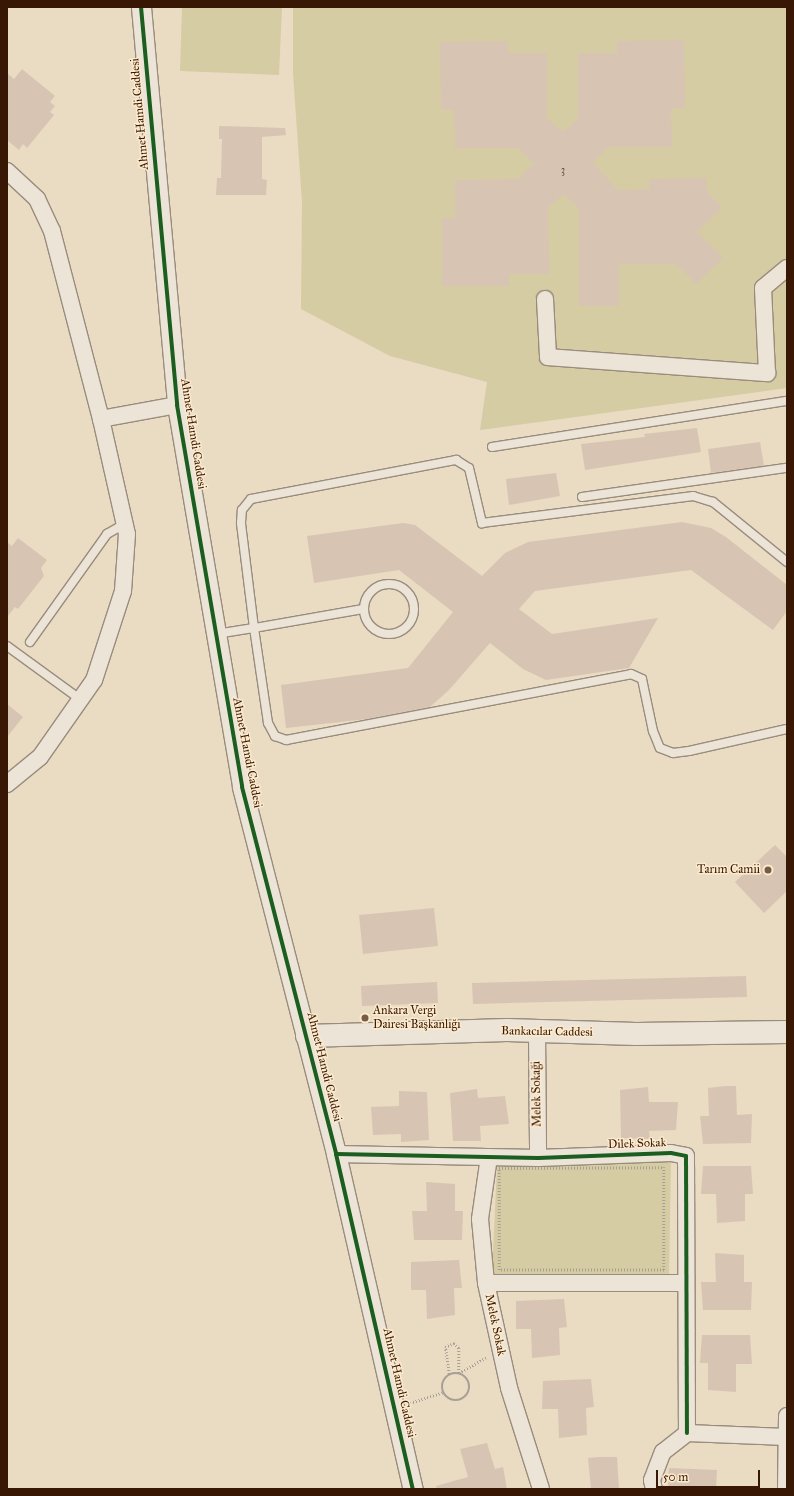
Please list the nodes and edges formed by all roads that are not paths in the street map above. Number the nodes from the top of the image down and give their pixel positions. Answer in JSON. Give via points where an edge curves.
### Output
{"nodes":[{"id":1,"x":140,"y":7,"type":"edge"},
{"id":2,"x":7,"y":171,"type":"edge"},
{"id":3,"x":787,"y":268,"type":"edge"},
{"id":4,"x":545,"y":299,"type":"dead end"},
{"id":5,"x":787,"y":401,"type":"edge"},
{"id":6,"x":177,"y":405,"type":"junction"},
{"id":7,"x":101,"y":419,"type":"junction"},
{"id":8,"x":492,"y":447,"type":"dead end"},
{"id":9,"x":787,"y":468,"type":"edge"},
{"id":10,"x":582,"y":497,"type":"dead end"},
{"id":11,"x":124,"y":524,"type":"junction"},
{"id":12,"x":787,"y":562,"type":"edge"},
{"id":13,"x":363,"y":609,"type":"junction"},
{"id":14,"x":254,"y":628,"type":"junction"},
{"id":15,"x":216,"y":634,"type":"junction"},
{"id":16,"x":30,"y":642,"type":"dead end"},
{"id":17,"x":7,"y":646,"type":"edge"},
{"id":18,"x":80,"y":699,"type":"junction"},
{"id":19,"x":787,"y":729,"type":"edge"},
{"id":20,"x":7,"y":784,"type":"edge"},
{"id":21,"x":537,"y":1031,"type":"junction"},
{"id":22,"x":787,"y":1032,"type":"edge"},
{"id":23,"x":307,"y":1036,"type":"junction"},
{"id":24,"x":336,"y":1154,"type":"junction"},
{"id":25,"x":489,"y":1156,"type":"junction"},
{"id":26,"x":538,"y":1158,"type":"junction"},
{"id":27,"x":486,"y":1283,"type":"junction"},
{"id":28,"x":686,"y":1283,"type":"junction"},
{"id":29,"x":787,"y":1416,"type":"edge"},
{"id":30,"x":687,"y":1433,"type":"junction"},
{"id":31,"x":786,"y":1436,"type":"edge"},
{"id":32,"x":413,"y":1489,"type":"edge"},
{"id":33,"x":541,"y":1489,"type":"edge"},
{"id":34,"x":654,"y":1489,"type":"edge"},
{"id":35,"x":786,"y":1489,"type":"edge"}],
"edges":[{"from":1,"to":6,"type":"street","name":"Ahmet Hamdi Caddesi"},
{"from":2,"to":7,"type":"street","via":[[37,199],[52,231]]},
{"from":3,"to":4,"type":"street","via":[[763,288],[766,373],[548,357]]},
{"from":5,"to":8,"type":"lane"},
{"from":6,"to":7,"type":"street"},
{"from":6,"to":15,"type":"street","name":"Ahmet Hamdi Caddesi"},
{"from":7,"to":11,"type":"street"},
{"from":9,"to":10,"type":"lane"},
{"from":11,"to":16,"type":"lane","via":[[107,534]]},
{"from":11,"to":18,"type":"street","via":[[127,534],[123,591],[94,680]]},
{"from":12,"to":14,"type":"lane","via":[[713,502],[693,496],[482,523],[469,468],[456,460],[251,499],[242,510],[241,523]]},
{"from":13,"to":13,"type":"lane","via":[[372,590],[378,586],[393,584],[407,592],[414,612],[408,625],[390,635],[371,627]]},
{"from":13,"to":14,"type":"lane"},
{"from":14,"to":15,"type":"lane"},
{"from":14,"to":19,"type":"lane","via":[[268,722],[275,736],[286,740],[631,674],[642,679],[653,731],[660,748],[673,752],[689,750]]},
{"from":15,"to":23,"type":"street","name":"Ahmet Hamdi Caddesi","via":[[242,787]]},
{"from":17,"to":18,"type":"lane"},
{"from":18,"to":20,"type":"street","via":[[40,757]]},
{"from":21,"to":22,"type":"main road","name":"Bankacılar Caddesi","via":[[636,1034]]},
{"from":21,"to":23,"type":"main road","name":"Bankacılar Caddesi"},
{"from":21,"to":26,"type":"street","name":"Melek Sokaği"},
{"from":23,"to":24,"type":"street","name":"Ahmet Hamdi Caddesi"},
{"from":24,"to":25,"type":"street","name":"Dilek Sokak"},
{"from":24,"to":32,"type":"street","name":"Ahmet Hamdi Caddesi"},
{"from":25,"to":26,"type":"street","name":"Dilek Sokak"},
{"from":25,"to":27,"type":"street","name":"Melek Sokak","via":[[480,1219]]},
{"from":26,"to":28,"type":"street","name":"Dilek Sokak","via":[[671,1153],[686,1156]]},
{"from":27,"to":28,"type":"street"},
{"from":27,"to":33,"type":"street","name":"Melek Sokak","via":[[517,1416]]},
{"from":28,"to":30,"type":"street","name":"Dilek Sokak"},
{"from":29,"to":31,"type":"street"},
{"from":30,"to":31,"type":"street"},
{"from":30,"to":34,"type":"street","via":[[663,1452],[652,1480]]},
{"from":31,"to":35,"type":"street"}]}
